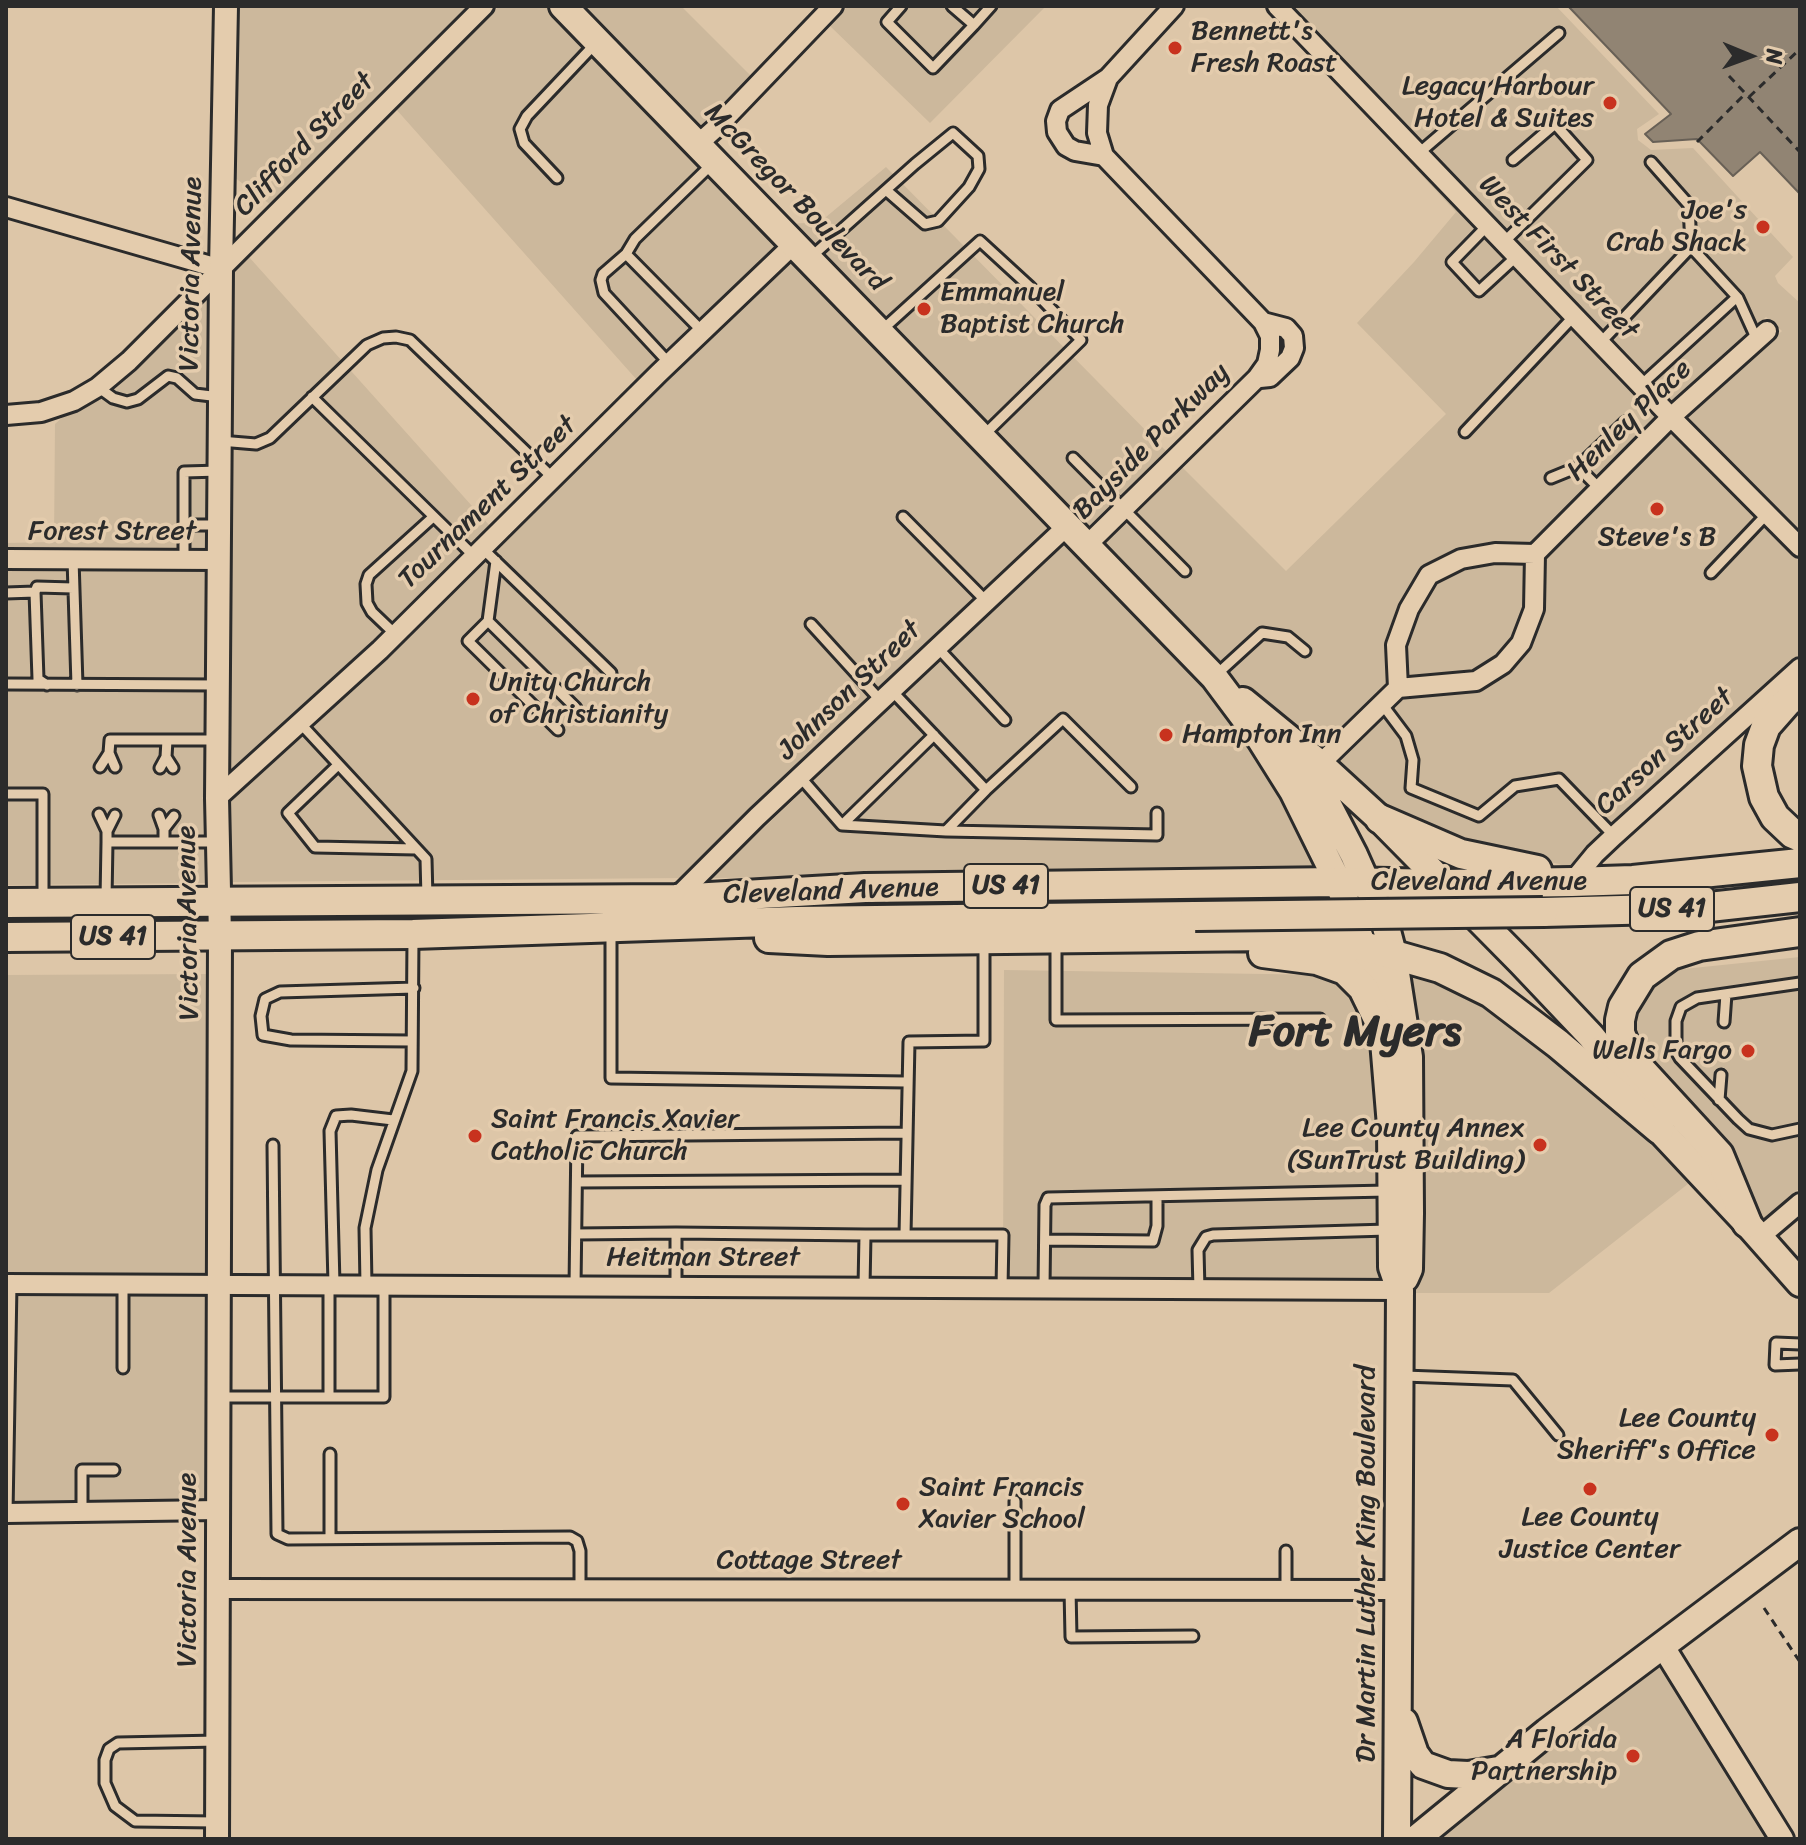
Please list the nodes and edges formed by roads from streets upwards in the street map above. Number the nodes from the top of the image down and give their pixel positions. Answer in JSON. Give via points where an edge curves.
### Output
{"nodes":[{"id":1,"x":226,"y":6,"type":"edge"},
{"id":2,"x":484,"y":6,"type":"edge"},
{"id":3,"x":563,"y":6,"type":"edge"},
{"id":4,"x":833,"y":6,"type":"edge"},
{"id":5,"x":1174,"y":6,"type":"edge"},
{"id":6,"x":1277,"y":6,"type":"edge"},
{"id":7,"x":1108,"y":78,"type":"junction"},
{"id":8,"x":706,"y":153,"type":"junction"},
{"id":9,"x":1104,"y":156,"type":"junction"},
{"id":10,"x":6,"y":207,"type":"edge"},
{"id":11,"x":801,"y":252,"type":"junction"},
{"id":12,"x":221,"y":269,"type":"junction"},
{"id":13,"x":1762,"y":336,"type":"road end"},
{"id":14,"x":6,"y":415,"type":"edge"},
{"id":15,"x":1671,"y":417,"type":"junction"},
{"id":16,"x":1066,"y":527,"type":"junction"},
{"id":17,"x":1087,"y":545,"type":"junction"},
{"id":18,"x":1800,"y":547,"type":"edge"},
{"id":19,"x":1535,"y":554,"type":"junction"},
{"id":20,"x":6,"y":559,"type":"edge"},
{"id":21,"x":219,"y":560,"type":"junction"},
{"id":22,"x":1800,"y":668,"type":"edge"},
{"id":23,"x":1214,"y":677,"type":"junction"},
{"id":24,"x":1398,"y":688,"type":"junction"},
{"id":25,"x":1800,"y":694,"type":"edge"},
{"id":26,"x":1272,"y":723,"type":"junction"},
{"id":27,"x":1320,"y":764,"type":"junction"},
{"id":28,"x":217,"y":798,"type":"junction"},
{"id":29,"x":1380,"y":819,"type":"junction"},
{"id":30,"x":1800,"y":837,"type":"edge"},
{"id":31,"x":1800,"y":863,"type":"edge"},
{"id":32,"x":1338,"y":882,"type":"junction"},
{"id":33,"x":1368,"y":882,"type":"junction"},
{"id":34,"x":1572,"y":882,"type":"junction"},
{"id":35,"x":1413,"y":883,"type":"junction"},
{"id":36,"x":1444,"y":884,"type":"junction"},
{"id":37,"x":1800,"y":897,"type":"edge"},
{"id":38,"x":675,"y":899,"type":"junction"},
{"id":39,"x":6,"y":903,"type":"edge"},
{"id":40,"x":219,"y":903,"type":"junction"},
{"id":41,"x":657,"y":927,"type":"junction"},
{"id":42,"x":1386,"y":927,"type":"junction"},
{"id":43,"x":1800,"y":932,"type":"edge"},
{"id":44,"x":6,"y":937,"type":"edge"},
{"id":45,"x":220,"y":937,"type":"junction"},
{"id":46,"x":1091,"y":939,"type":"junction"},
{"id":47,"x":1363,"y":946,"type":"junction"},
{"id":48,"x":1393,"y":954,"type":"junction"},
{"id":49,"x":1440,"y":968,"type":"junction"},
{"id":50,"x":1383,"y":1029,"type":"junction"},
{"id":51,"x":1591,"y":1036,"type":"junction"},
{"id":52,"x":1659,"y":1129,"type":"junction"},
{"id":53,"x":1800,"y":1203,"type":"edge"},
{"id":54,"x":1754,"y":1230,"type":"junction"},
{"id":55,"x":220,"y":1283,"type":"junction"},
{"id":56,"x":1800,"y":1283,"type":"edge"},
{"id":57,"x":9,"y":1284,"type":"edge"},
{"id":58,"x":1400,"y":1290,"type":"junction"},
{"id":59,"x":218,"y":1510,"type":"junction"},
{"id":60,"x":6,"y":1513,"type":"edge"},
{"id":61,"x":1800,"y":1542,"type":"edge"},
{"id":62,"x":219,"y":1589,"type":"junction"},
{"id":63,"x":1399,"y":1590,"type":"junction"},
{"id":64,"x":1662,"y":1645,"type":"junction"},
{"id":65,"x":1398,"y":1706,"type":"junction"},
{"id":66,"x":1502,"y":1769,"type":"junction"},
{"id":67,"x":217,"y":1830,"type":"edge"},
{"id":68,"x":1397,"y":1839,"type":"edge"},
{"id":69,"x":1416,"y":1839,"type":"edge"},
{"id":70,"x":1782,"y":1839,"type":"edge"}],
"edges":[{"from":1,"to":12,"type":"street","name":"Victoria Avenue"},
{"from":2,"to":12,"type":"street","name":"Clifford Street"},
{"from":3,"to":8,"type":"main road","name":"McGregor Boulevard"},
{"from":4,"to":8,"type":"street","via":[[717,127]]},
{"from":5,"to":7,"type":"street"},
{"from":6,"to":15,"type":"street","name":"West First Street"},
{"from":7,"to":9,"type":"street","via":[[1098,105],[1097,133]]},
{"from":7,"to":9,"type":"street","via":[[1060,110],[1056,121],[1066,146]]},
{"from":8,"to":11,"type":"main road","name":"McGregor Boulevard"},
{"from":9,"to":17,"type":"street","name":"Bayside Parkway","via":[[1263,322],[1270,350],[1257,378]]},
{"from":10,"to":12,"type":"street"},
{"from":11,"to":16,"type":"main road","name":"McGregor Boulevard"},
{"from":11,"to":28,"type":"street","name":"Tournament Street","via":[[702,332],[395,634]]},
{"from":12,"to":14,"type":"street","name":"Clifford Street","via":[[98,387],[41,412]]},
{"from":12,"to":21,"type":"street","name":"Victoria Avenue"},
{"from":13,"to":15,"type":"street","name":"Henley Place"},
{"from":15,"to":18,"type":"street","name":"West First Street"},
{"from":15,"to":19,"type":"street","name":"Henley Place"},
{"from":16,"to":17,"type":"main road","name":"McGregor Boulevard"},
{"from":16,"to":38,"type":"street","name":"Johnson Street"},
{"from":17,"to":23,"type":"main road","name":"McGregor Boulevard"},
{"from":19,"to":24,"type":"street","via":[[1534,609],[1521,643],[1503,664],[1476,681]]},
{"from":19,"to":24,"type":"street","via":[[1461,559],[1429,575],[1396,645]]},
{"from":20,"to":21,"type":"street","name":"Forest Street"},
{"from":21,"to":28,"type":"street","name":"Victoria Avenue"},
{"from":22,"to":34,"type":"street","name":"Carson Street","via":[[1614,836]]},
{"from":23,"to":26,"type":"main road","name":"McGregor Boulevard"},
{"from":23,"to":32,"type":"main road","name":"McGregor Boulevard","via":[[1293,791]]},
{"from":24,"to":27,"type":"street"},
{"from":25,"to":30,"type":"main road","via":[[1766,726],[1757,766],[1775,817]]},
{"from":26,"to":27,"type":"main road","name":"McGregor Boulevard"},
{"from":26,"to":33,"type":"main road","name":"McGregor Boulevard","via":[[1328,805]]},
{"from":27,"to":29,"type":"main road","name":"McGregor Boulevard"},
{"from":28,"to":40,"type":"street","name":"Victoria Avenue"},
{"from":29,"to":34,"type":"main road","via":[[1461,854]]},
{"from":29,"to":36,"type":"main road","name":"McGregor Boulevard"},
{"from":31,"to":34,"type":"main road","name":"Cleveland Avenue","number":"US 41"},
{"from":32,"to":33,"type":"main road","name":"Cleveland Avenue","number":"US 41"},
{"from":32,"to":38,"type":"main road","name":"Cleveland Avenue","number":"US 41","via":[[865,888]]},
{"from":32,"to":42,"type":"main road"},
{"from":32,"to":47,"type":"main road","name":"Dr Martin Luther King Boulevard"},
{"from":33,"to":35,"type":"main road","name":"Cleveland Avenue","number":"US 41"},
{"from":33,"to":42,"type":"main road","name":"Dr Martin Luther King Boulevard"},
{"from":34,"to":36,"type":"main road","name":"Cleveland Avenue","number":"US 41"},
{"from":35,"to":36,"type":"main road","name":"Cleveland Avenue","number":"US 41"},
{"from":35,"to":51,"type":"main road","via":[[1437,897],[1558,1021]]},
{"from":36,"to":51,"type":"main road","name":"McGregor Boulevard"},
{"from":37,"to":41,"type":"main road","name":"Cleveland Avenue","number":"US 41","bridge":true,"via":[[1700,908]]},
{"from":38,"to":40,"type":"main road","name":"Cleveland Avenue","number":"US 41"},
{"from":39,"to":40,"type":"main road","name":"Cleveland Avenue","number":"US 41"},
{"from":40,"to":45,"type":"street","name":"Victoria Avenue"},
{"from":41,"to":45,"type":"main road","name":"Cleveland Avenue","number":"US 41"},
{"from":41,"to":46,"type":"main road","via":[[828,941]]},
{"from":42,"to":48,"type":"main road","name":"Dr Martin Luther King Boulevard"},
{"from":42,"to":49,"type":"main road"},
{"from":43,"to":54,"type":"main road","via":[[1671,955],[1642,976],[1620,1020],[1630,1058],[1719,1155]]},
{"from":44,"to":45,"type":"main road","name":"Cleveland Avenue","number":"US 41"},
{"from":45,"to":55,"type":"street","name":"Victoria Avenue"},
{"from":46,"to":47,"type":"main road","via":[[1271,936]]},
{"from":46,"to":50,"type":"main road","via":[[1144,948],[1237,950],[1317,960],[1345,970],[1363,988]]},
{"from":47,"to":48,"type":"main road"},
{"from":47,"to":50,"type":"main road","name":"Dr Martin Luther King Boulevard"},
{"from":48,"to":49,"type":"main road"},
{"from":48,"to":58,"type":"main road","name":"Dr Martin Luther King Boulevard","via":[[1409,1057],[1409,1269]]},
{"from":49,"to":52,"type":"main road","via":[[1491,993]]},
{"from":50,"to":58,"type":"main road","name":"Dr Martin Luther King Boulevard","via":[[1391,1126],[1392,1267]]},
{"from":51,"to":52,"type":"main road","name":"McGregor Boulevard"},
{"from":52,"to":54,"type":"main road","name":"McGregor Boulevard"},
{"from":53,"to":54,"type":"street"},
{"from":54,"to":56,"type":"main road","name":"McGregor Boulevard"},
{"from":55,"to":57,"type":"street","name":"Heitman Street"},
{"from":55,"to":58,"type":"street","name":"Heitman Street"},
{"from":55,"to":59,"type":"street","name":"Victoria Avenue"},
{"from":58,"to":63,"type":"main road","name":"Dr Martin Luther King Boulevard"},
{"from":59,"to":60,"type":"street"},
{"from":59,"to":62,"type":"street","name":"Victoria Avenue"},
{"from":61,"to":64,"type":"main road"},
{"from":62,"to":63,"type":"street","name":"Cottage Street"},
{"from":62,"to":67,"type":"street","name":"Victoria Avenue"},
{"from":63,"to":65,"type":"main road","name":"Dr Martin Luther King Boulevard"},
{"from":64,"to":66,"type":"main road"},
{"from":64,"to":70,"type":"street"},
{"from":65,"to":66,"type":"main road","via":[[1423,1765],[1448,1774]]},
{"from":65,"to":68,"type":"main road","name":"Dr Martin Luther King Boulevard"},
{"from":66,"to":69,"type":"main road"}]}
